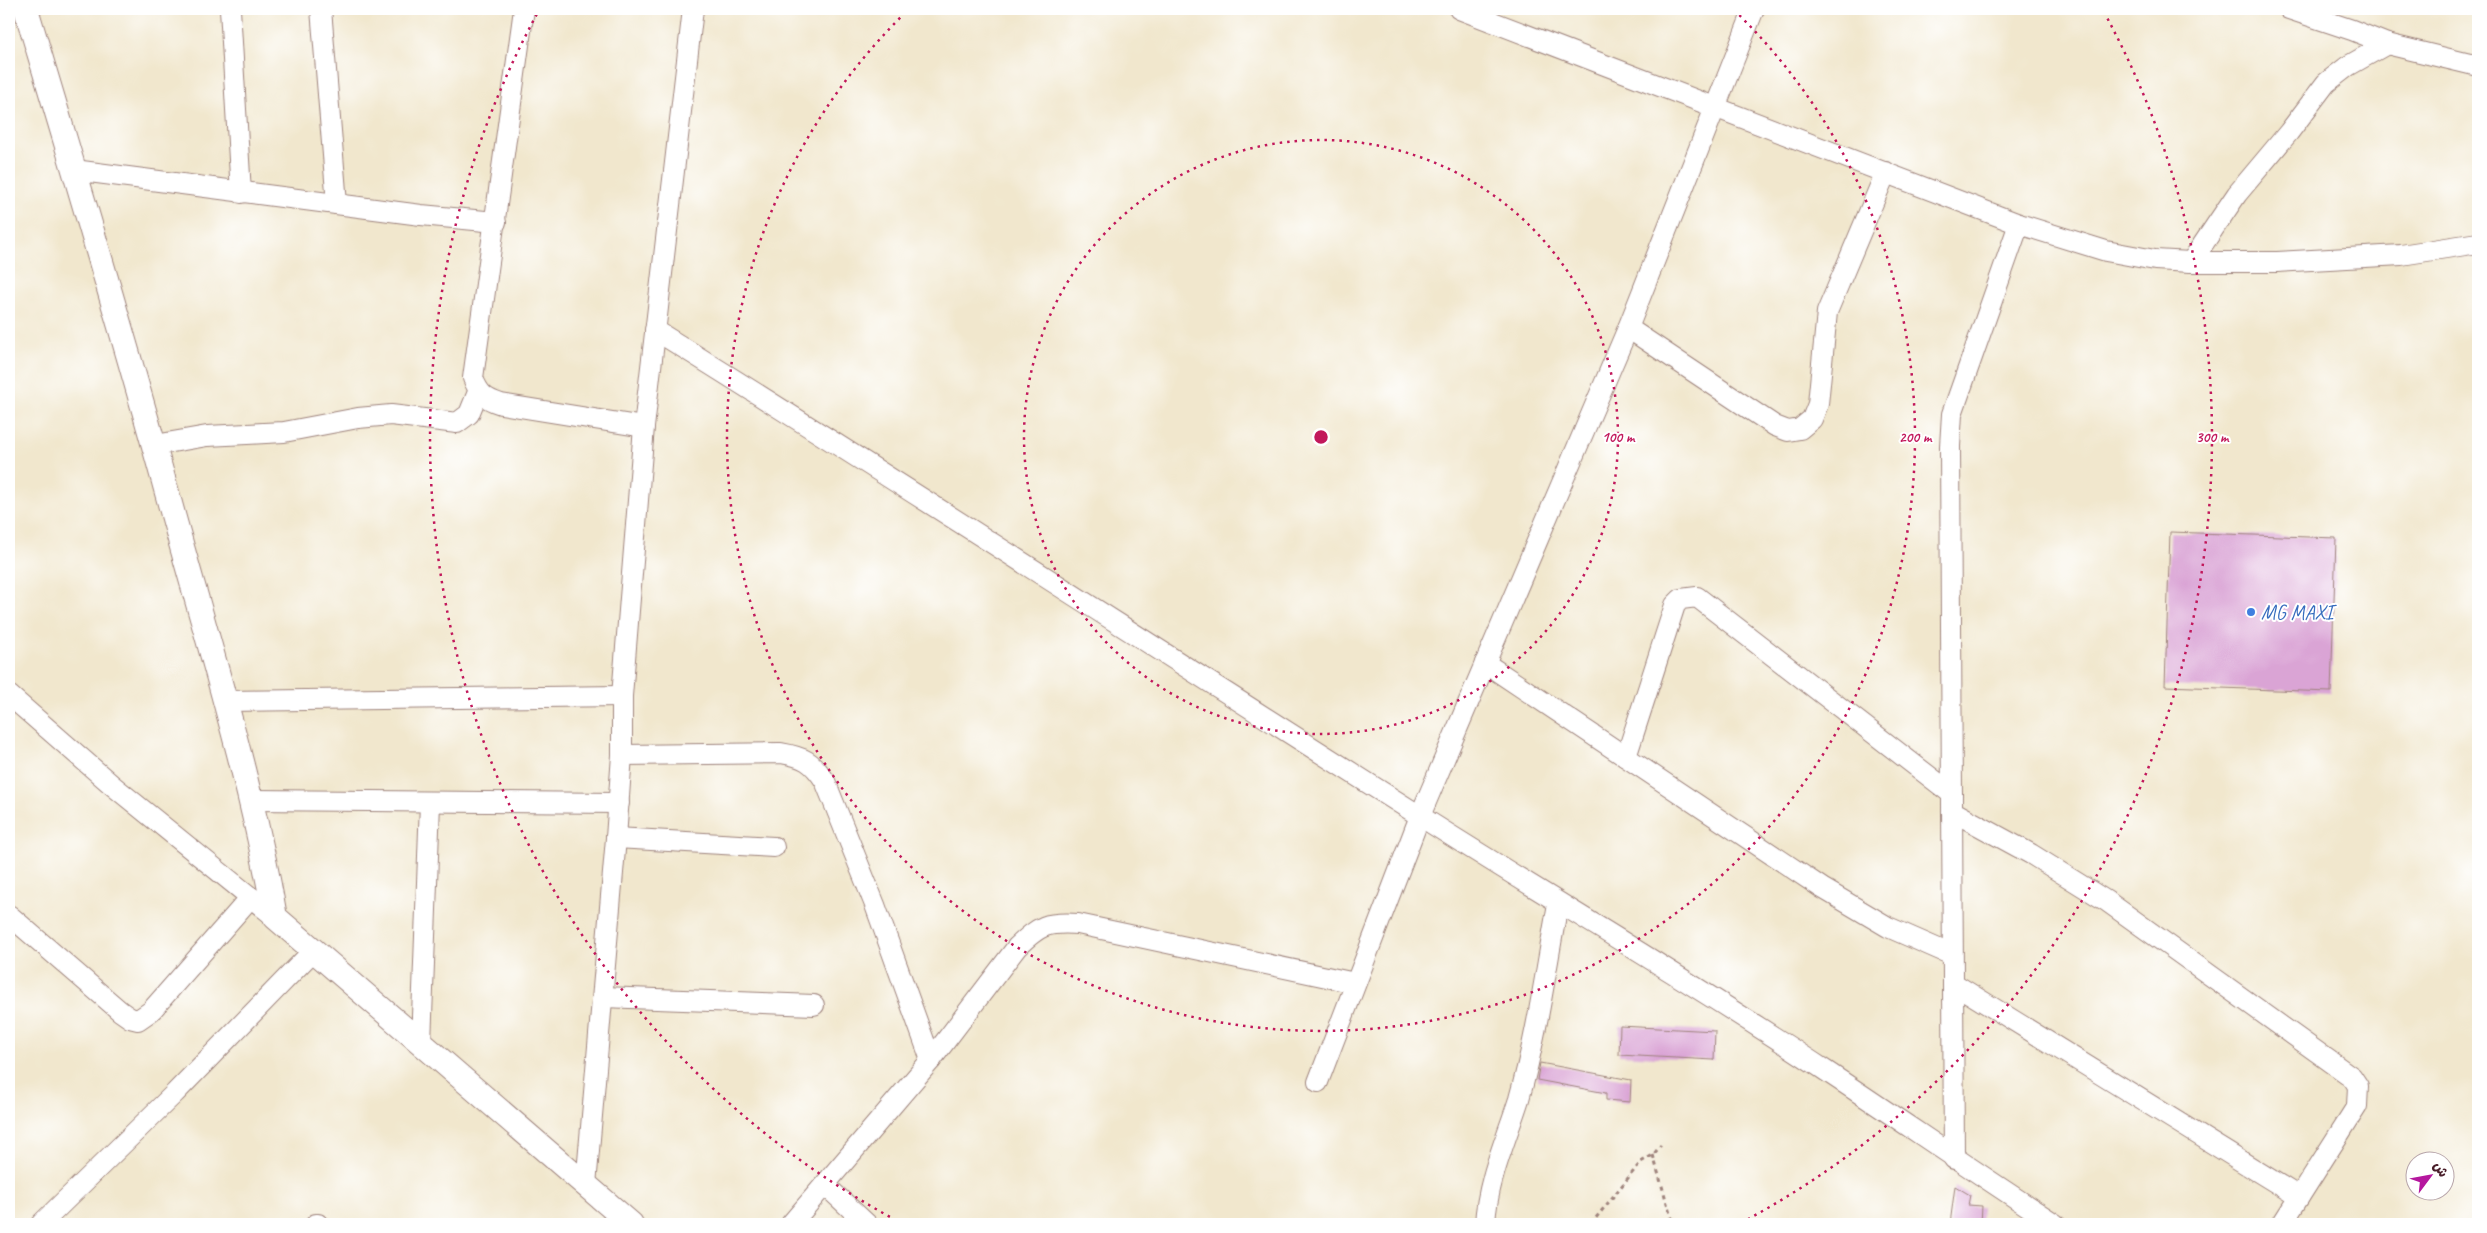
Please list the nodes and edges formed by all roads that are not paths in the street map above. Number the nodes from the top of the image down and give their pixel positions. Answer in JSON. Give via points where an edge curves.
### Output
{"nodes":[{"id":1,"x":26,"y":9,"type":"edge"},
{"id":2,"x":230,"y":9,"type":"edge"},
{"id":3,"x":321,"y":9,"type":"edge"},
{"id":4,"x":524,"y":9,"type":"edge"},
{"id":5,"x":693,"y":9,"type":"edge"},
{"id":6,"x":1459,"y":9,"type":"edge"},
{"id":7,"x":1754,"y":9,"type":"edge"},
{"id":8,"x":2289,"y":9,"type":"edge"},
{"id":9,"x":1482,"y":13,"type":"edge"},
{"id":10,"x":2386,"y":44,"type":"junction"},
{"id":11,"x":2478,"y":66,"type":"edge"},
{"id":12,"x":1715,"y":106,"type":"junction"},
{"id":13,"x":74,"y":170,"type":"junction"},
{"id":14,"x":1886,"y":172,"type":"junction"},
{"id":15,"x":241,"y":193,"type":"junction"},
{"id":16,"x":336,"y":204,"type":"junction"},
{"id":17,"x":496,"y":222,"type":"junction"},
{"id":18,"x":2018,"y":224,"type":"junction"},
{"id":19,"x":2478,"y":243,"type":"edge"},
{"id":20,"x":2191,"y":262,"type":"junction"},
{"id":21,"x":1628,"y":328,"type":"junction"},
{"id":22,"x":655,"y":330,"type":"junction"},
{"id":23,"x":478,"y":392,"type":"junction"},
{"id":24,"x":644,"y":427,"type":"junction"},
{"id":25,"x":155,"y":445,"type":"junction"},
{"id":26,"x":1485,"y":662,"type":"junction"},
{"id":27,"x":9,"y":695,"type":"edge"},
{"id":28,"x":622,"y":696,"type":"junction"},
{"id":29,"x":227,"y":701,"type":"junction"},
{"id":30,"x":622,"y":754,"type":"junction"},
{"id":31,"x":1626,"y":757,"type":"junction"},
{"id":32,"x":252,"y":800,"type":"junction"},
{"id":33,"x":1952,"y":802,"type":"junction"},
{"id":34,"x":430,"y":803,"type":"junction"},
{"id":35,"x":619,"y":803,"type":"junction"},
{"id":36,"x":1420,"y":816,"type":"junction"},
{"id":37,"x":616,"y":838,"type":"junction"},
{"id":38,"x":774,"y":847,"type":"dead end"},
{"id":39,"x":251,"y":896,"type":"junction"},
{"id":40,"x":1558,"y":904,"type":"junction"},
{"id":41,"x":9,"y":915,"type":"edge"},
{"id":42,"x":275,"y":917,"type":"junction"},
{"id":43,"x":314,"y":950,"type":"junction"},
{"id":44,"x":1952,"y":955,"type":"junction"},
{"id":45,"x":1355,"y":983,"type":"junction"},
{"id":46,"x":1952,"y":983,"type":"junction"},
{"id":47,"x":603,"y":997,"type":"junction"},
{"id":48,"x":814,"y":1005,"type":"dead end"},
{"id":49,"x":421,"y":1043,"type":"junction"},
{"id":50,"x":931,"y":1060,"type":"junction"},
{"id":51,"x":1318,"y":1082,"type":"dead end"},
{"id":52,"x":1954,"y":1159,"type":"junction"},
{"id":53,"x":586,"y":1185,"type":"junction"},
{"id":54,"x":824,"y":1185,"type":"junction"},
{"id":55,"x":2299,"y":1197,"type":"junction"},
{"id":56,"x":41,"y":1224,"type":"edge"},
{"id":57,"x":631,"y":1224,"type":"edge"},
{"id":58,"x":792,"y":1224,"type":"edge"},
{"id":59,"x":867,"y":1224,"type":"edge"},
{"id":60,"x":1485,"y":1224,"type":"edge"},
{"id":61,"x":2055,"y":1224,"type":"edge"},
{"id":62,"x":2282,"y":1224,"type":"edge"}],
"edges":[{"from":1,"to":13,"type":"street"},
{"from":2,"to":15,"type":"street"},
{"from":3,"to":16,"type":"street"},
{"from":4,"to":17,"type":"street"},
{"from":5,"to":22,"type":"street"},
{"from":6,"to":9,"type":"street"},
{"from":7,"to":12,"type":"street"},
{"from":8,"to":10,"type":"street"},
{"from":9,"to":12,"type":"street"},
{"from":10,"to":11,"type":"street"},
{"from":10,"to":20,"type":"street","via":[[2326,83],[2290,132],[2237,194]]},
{"from":12,"to":14,"type":"street"},
{"from":12,"to":21,"type":"street"},
{"from":13,"to":15,"type":"street"},
{"from":13,"to":25,"type":"street"},
{"from":14,"to":18,"type":"street"},
{"from":14,"to":21,"type":"street","via":[[1827,312],[1818,404],[1812,419],[1800,429],[1788,431],[1775,426]]},
{"from":15,"to":16,"type":"street"},
{"from":16,"to":17,"type":"street"},
{"from":17,"to":23,"type":"street","via":[[474,361],[473,378]]},
{"from":18,"to":20,"type":"street","via":[[2106,251],[2156,260]]},
{"from":18,"to":33,"type":"street","via":[[1952,414]]},
{"from":19,"to":20,"type":"street","via":[[2402,254],[2277,262]]},
{"from":21,"to":26,"type":"street"},
{"from":22,"to":24,"type":"street"},
{"from":22,"to":36,"type":"street"},
{"from":23,"to":24,"type":"street","via":[[502,404]]},
{"from":23,"to":25,"type":"street","via":[[469,414],[457,423],[391,415],[284,432],[207,436]]},
{"from":24,"to":28,"type":"street"},
{"from":25,"to":29,"type":"street"},
{"from":26,"to":31,"type":"street"},
{"from":26,"to":36,"type":"street"},
{"from":27,"to":39,"type":"street","via":[[112,785]]},
{"from":28,"to":29,"type":"street"},
{"from":28,"to":30,"type":"street"},
{"from":29,"to":32,"type":"street"},
{"from":30,"to":35,"type":"street"},
{"from":30,"to":50,"type":"street","via":[[781,753],[799,756],[815,766],[825,781],[875,906]]},
{"from":31,"to":33,"type":"street","via":[[1675,605],[1680,599],[1697,597]]},
{"from":31,"to":44,"type":"street","via":[[1822,888],[1888,927]]},
{"from":32,"to":34,"type":"street"},
{"from":32,"to":42,"type":"street"},
{"from":33,"to":44,"type":"street"},
{"from":33,"to":55,"type":"street","via":[[2108,902],[2352,1077],[2358,1086],[2356,1106]]},
{"from":34,"to":35,"type":"street"},
{"from":34,"to":49,"type":"street"},
{"from":35,"to":37,"type":"street"},
{"from":36,"to":40,"type":"street"},
{"from":36,"to":45,"type":"street"},
{"from":37,"to":38,"type":"street"},
{"from":37,"to":47,"type":"street"},
{"from":39,"to":41,"type":"street","via":[[151,1011],[138,1020],[120,1011]]},
{"from":39,"to":42,"type":"street"},
{"from":40,"to":52,"type":"street","via":[[1646,955],[1827,1071]]},
{"from":40,"to":60,"type":"street","via":[[1534,1037],[1519,1099],[1486,1205]]},
{"from":42,"to":43,"type":"street"},
{"from":43,"to":49,"type":"street"},
{"from":43,"to":56,"type":"street"},
{"from":44,"to":46,"type":"street"},
{"from":45,"to":50,"type":"street","via":[[1078,924],[1052,923],[1034,931],[1017,947]]},
{"from":45,"to":51,"type":"street"},
{"from":46,"to":52,"type":"street"},
{"from":46,"to":55,"type":"street"},
{"from":47,"to":48,"type":"street"},
{"from":47,"to":53,"type":"street"},
{"from":49,"to":53,"type":"street"},
{"from":50,"to":54,"type":"street"},
{"from":52,"to":61,"type":"street"},
{"from":53,"to":57,"type":"street"},
{"from":54,"to":58,"type":"street"},
{"from":54,"to":59,"type":"street"},
{"from":55,"to":62,"type":"street"}]}
